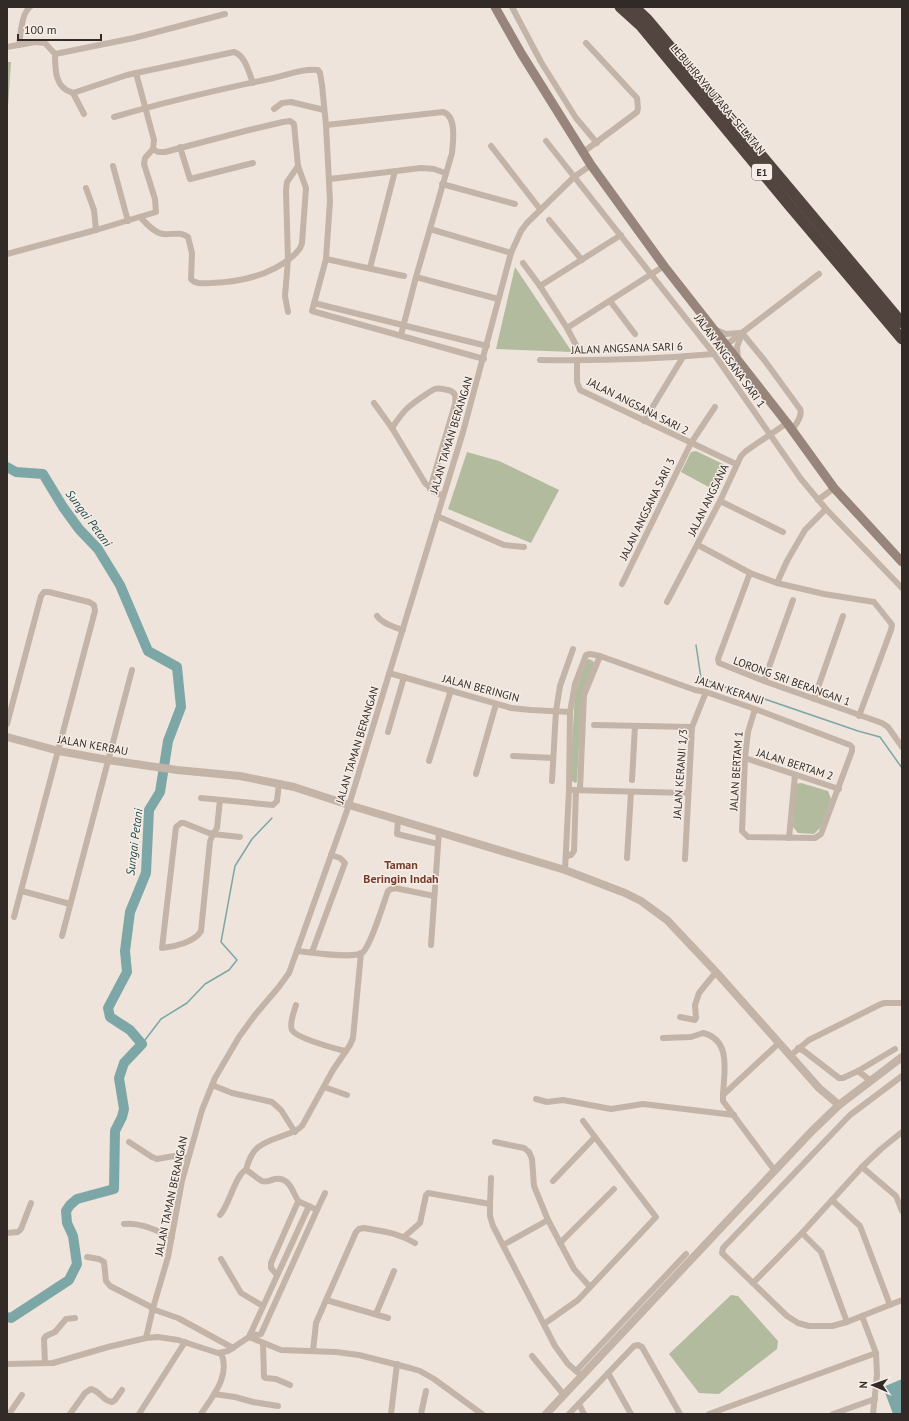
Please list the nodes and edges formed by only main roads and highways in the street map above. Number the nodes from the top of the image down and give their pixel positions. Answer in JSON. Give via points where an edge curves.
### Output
{"nodes":[{"id":1,"x":495,"y":7,"type":"edge"},
{"id":2,"x":620,"y":7,"type":"edge"},
{"id":3,"x":634,"y":7,"type":"edge"},
{"id":4,"x":902,"y":323,"type":"edge"},
{"id":5,"x":902,"y":339,"type":"edge"},
{"id":6,"x":902,"y":562,"type":"edge"}],
"edges":[{"from":1,"to":6,"type":"main road","via":[[582,153],[664,266],[834,488]]},
{"from":2,"to":5,"type":"highway","name":"LEBUHRAYA UTARA–SELATAN","number":"E1","via":[[641,26]]},
{"from":3,"to":4,"type":"highway","name":"LEBUHRAYA UTARA–SELATAN","number":"E1","via":[[647,19]]}]}
